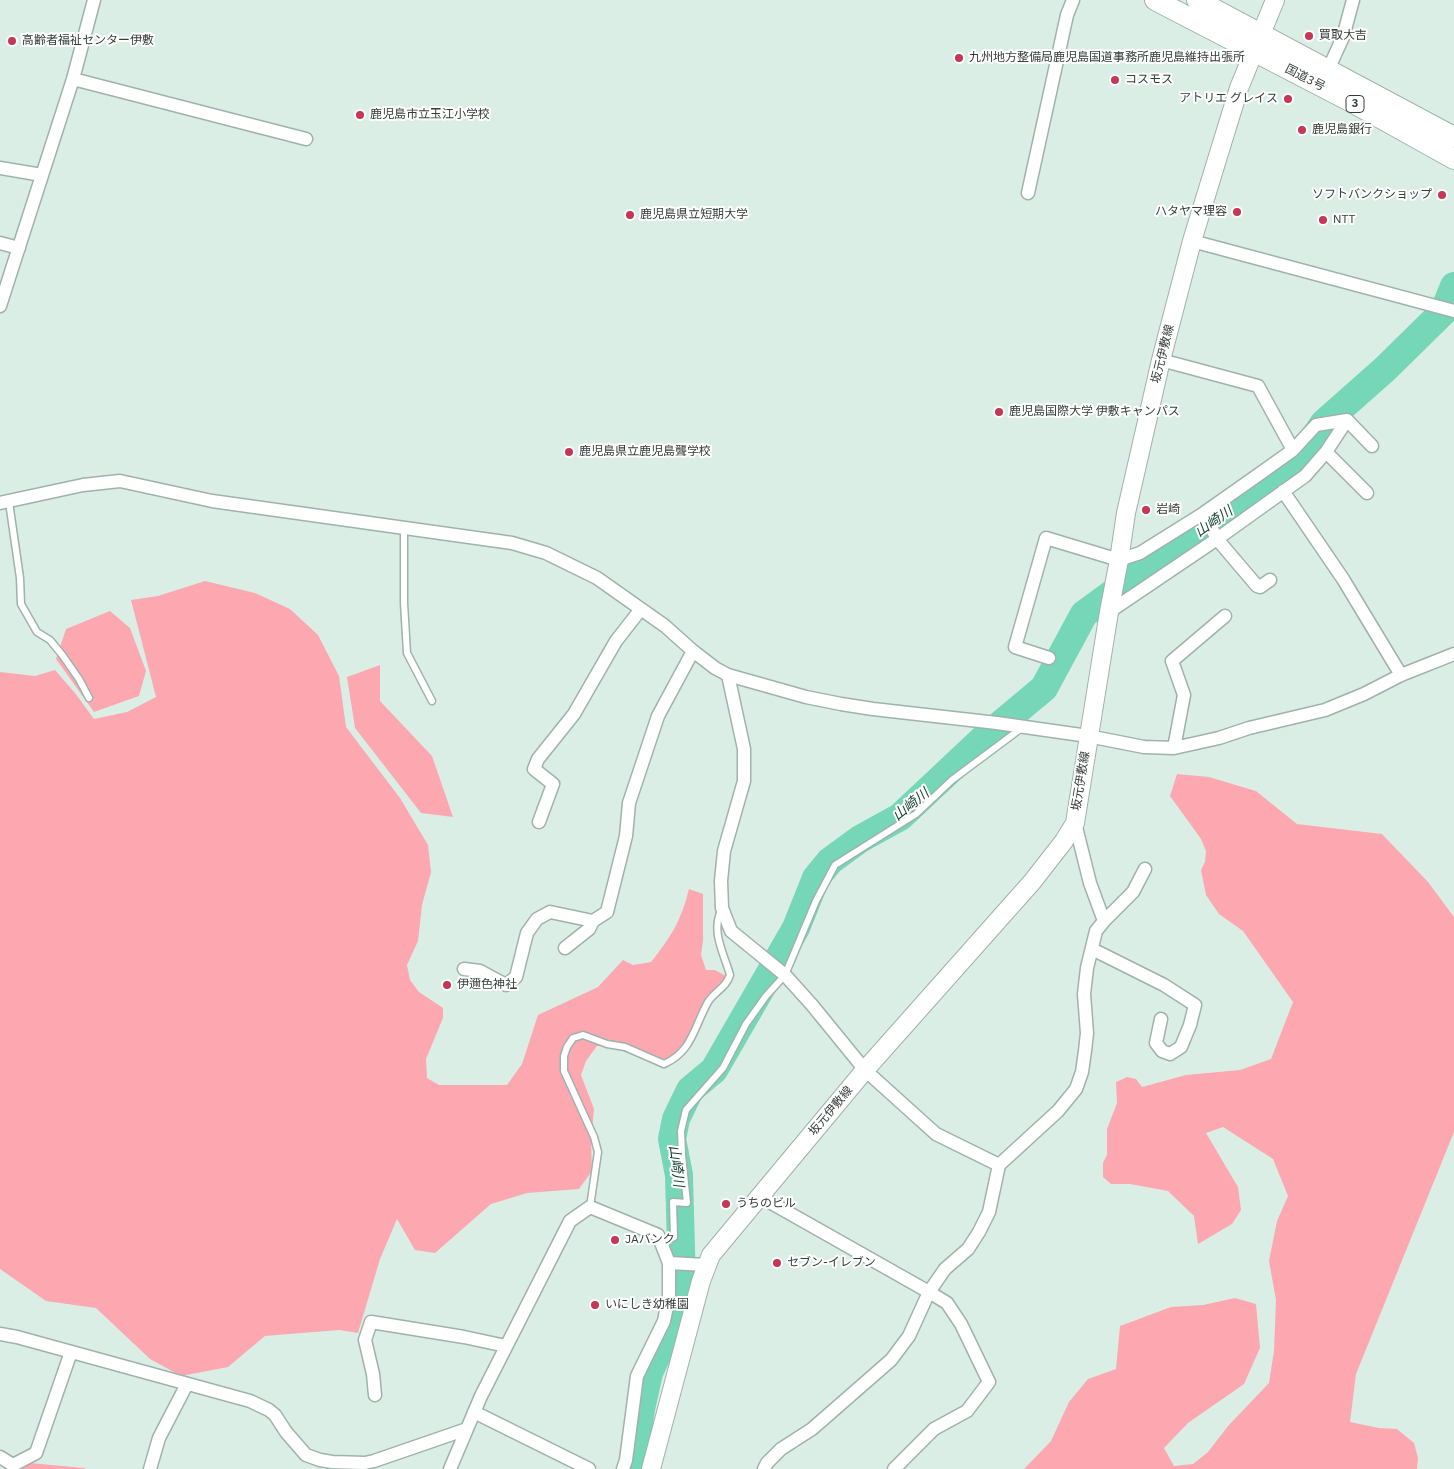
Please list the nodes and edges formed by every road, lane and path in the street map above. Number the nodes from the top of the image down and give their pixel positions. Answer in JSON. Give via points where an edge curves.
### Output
{"nodes":[{"id":1,"x":94,"y":0,"type":"edge"},
{"id":2,"x":1073,"y":0,"type":"edge"},
{"id":3,"x":1156,"y":0,"type":"edge"},
{"id":4,"x":1197,"y":0,"type":"edge"},
{"id":5,"x":1275,"y":0,"type":"edge"},
{"id":6,"x":1353,"y":0,"type":"edge"},
{"id":7,"x":1257,"y":43,"type":"junction"},
{"id":8,"x":1328,"y":70,"type":"junction"},
{"id":9,"x":73,"y":79,"type":"junction"},
{"id":10,"x":1454,"y":137,"type":"edge"},
{"id":11,"x":306,"y":139,"type":"dead end"},
{"id":12,"x":1454,"y":158,"type":"edge"},
{"id":13,"x":0,"y":168,"type":"edge"},
{"id":14,"x":42,"y":176,"type":"junction"},
{"id":15,"x":1028,"y":192,"type":"dead end"},
{"id":16,"x":1192,"y":241,"type":"junction"},
{"id":17,"x":0,"y":243,"type":"edge"},
{"id":18,"x":19,"y":248,"type":"junction"},
{"id":19,"x":0,"y":306,"type":"edge"},
{"id":20,"x":1454,"y":311,"type":"edge"},
{"id":21,"x":1161,"y":360,"type":"junction"},
{"id":22,"x":1347,"y":420,"type":"junction"},
{"id":23,"x":1372,"y":446,"type":"dead end"},
{"id":24,"x":1293,"y":450,"type":"junction"},
{"id":25,"x":1326,"y":452,"type":"junction"},
{"id":26,"x":1284,"y":492,"type":"junction"},
{"id":27,"x":1367,"y":493,"type":"dead end"},
{"id":28,"x":5,"y":503,"type":"edge"},
{"id":29,"x":1204,"y":513,"type":"junction"},
{"id":30,"x":404,"y":528,"type":"junction"},
{"id":31,"x":1217,"y":539,"type":"junction"},
{"id":32,"x":1118,"y":565,"type":"junction"},
{"id":33,"x":1270,"y":580,"type":"dead end"},
{"id":34,"x":641,"y":609,"type":"junction"},
{"id":35,"x":1109,"y":610,"type":"junction"},
{"id":36,"x":1225,"y":616,"type":"dead end"},
{"id":37,"x":693,"y":651,"type":"junction"},
{"id":38,"x":1454,"y":654,"type":"edge"},
{"id":39,"x":1049,"y":658,"type":"dead end"},
{"id":40,"x":728,"y":675,"type":"junction"},
{"id":41,"x":1401,"y":675,"type":"junction"},
{"id":42,"x":89,"y":698,"type":"dead end"},
{"id":43,"x":432,"y":701,"type":"dead end"},
{"id":44,"x":1024,"y":726,"type":"junction"},
{"id":45,"x":1088,"y":736,"type":"junction"},
{"id":46,"x":1174,"y":748,"type":"junction"},
{"id":47,"x":539,"y":822,"type":"dead end"},
{"id":48,"x":1075,"y":823,"type":"junction"},
{"id":49,"x":1145,"y":869,"type":"dead end"},
{"id":50,"x":722,"y":908,"type":"junction"},
{"id":51,"x":593,"y":921,"type":"junction"},
{"id":52,"x":1104,"y":921,"type":"junction"},
{"id":53,"x":565,"y":948,"type":"dead end"},
{"id":54,"x":1092,"y":949,"type":"junction"},
{"id":55,"x":464,"y":968,"type":"dead end"},
{"id":56,"x":785,"y":975,"type":"junction"},
{"id":57,"x":1161,"y":1019,"type":"dead end"},
{"id":58,"x":865,"y":1070,"type":"junction"},
{"id":59,"x":999,"y":1165,"type":"junction"},
{"id":60,"x":759,"y":1196,"type":"junction"},
{"id":61,"x":590,"y":1207,"type":"junction"},
{"id":62,"x":662,"y":1243,"type":"junction"},
{"id":63,"x":669,"y":1263,"type":"junction"},
{"id":64,"x":706,"y":1265,"type":"junction"},
{"id":65,"x":929,"y":1292,"type":"junction"},
{"id":66,"x":0,"y":1335,"type":"edge"},
{"id":67,"x":506,"y":1346,"type":"junction"},
{"id":68,"x":71,"y":1352,"type":"junction"},
{"id":69,"x":187,"y":1384,"type":"junction"},
{"id":70,"x":374,"y":1395,"type":"dead end"},
{"id":71,"x":474,"y":1412,"type":"junction"},
{"id":72,"x":467,"y":1429,"type":"junction"},
{"id":73,"x":0,"y":1457,"type":"edge"},
{"id":74,"x":150,"y":1469,"type":"edge"},
{"id":75,"x":450,"y":1469,"type":"edge"},
{"id":76,"x":589,"y":1469,"type":"edge"},
{"id":77,"x":623,"y":1469,"type":"edge"},
{"id":78,"x":651,"y":1469,"type":"edge"},
{"id":79,"x":764,"y":1469,"type":"edge"},
{"id":80,"x":894,"y":1469,"type":"edge"}],
"edges":[{"from":1,"to":9,"type":"street"},
{"from":2,"to":15,"type":"street"},
{"from":3,"to":7,"type":"highway","name":"国道3号","number":"3"},
{"from":4,"to":7,"type":"highway","name":"国道3号","number":"3"},
{"from":5,"to":7,"type":"main road","name":"坂元伊敷線"},
{"from":6,"to":8,"type":"street","via":[[1343,37]]},
{"from":7,"to":8,"type":"highway","name":"国道3号","number":"3"},
{"from":7,"to":12,"type":"highway","name":"国道3号","number":"3","via":[[1348,100]]},
{"from":7,"to":16,"type":"main road","name":"坂元伊敷線","via":[[1242,79]]},
{"from":8,"to":10,"type":"highway","name":"国道3号","number":"3"},
{"from":9,"to":11,"type":"street"},
{"from":9,"to":14,"type":"street"},
{"from":13,"to":14,"type":"street"},
{"from":14,"to":18,"type":"street"},
{"from":16,"to":20,"type":"street"},
{"from":16,"to":21,"type":"main road","name":"坂元伊敷線"},
{"from":17,"to":18,"type":"street"},
{"from":18,"to":19,"type":"street"},
{"from":21,"to":24,"type":"street","via":[[1258,386]]},
{"from":21,"to":32,"type":"main road","name":"坂元伊敷線","via":[[1126,513]]},
{"from":22,"to":23,"type":"street"},
{"from":22,"to":24,"type":"street","via":[[1316,425]]},
{"from":22,"to":25,"type":"street"},
{"from":24,"to":29,"type":"street"},
{"from":25,"to":26,"type":"street","via":[[1305,476]]},
{"from":25,"to":27,"type":"street"},
{"from":26,"to":31,"type":"street"},
{"from":26,"to":41,"type":"street","via":[[1343,579]]},
{"from":28,"to":30,"type":"street","via":[[83,485],[120,482],[212,501]]},
{"from":28,"to":42,"type":"lane","via":[[20,578],[21,604],[37,632],[50,640],[63,656]]},
{"from":29,"to":31,"type":"street"},
{"from":29,"to":32,"type":"street"},
{"from":30,"to":34,"type":"street","via":[[512,542],[597,578]]},
{"from":30,"to":43,"type":"lane","via":[[407,653]]},
{"from":31,"to":33,"type":"street","via":[[1257,586]]},
{"from":31,"to":35,"type":"street"},
{"from":32,"to":35,"type":"main road","name":"坂元伊敷線"},
{"from":32,"to":39,"type":"street","via":[[1046,538],[1015,647]]},
{"from":34,"to":37,"type":"street"},
{"from":34,"to":47,"type":"street","via":[[616,641],[574,714],[538,758],[534,769],[553,784]]},
{"from":35,"to":45,"type":"main road","name":"坂元伊敷線"},
{"from":36,"to":46,"type":"street","via":[[1172,661],[1184,695]]},
{"from":37,"to":40,"type":"street"},
{"from":37,"to":51,"type":"street","via":[[658,716],[629,803],[626,836],[608,912]]},
{"from":38,"to":41,"type":"street"},
{"from":40,"to":44,"type":"street","via":[[841,704]]},
{"from":40,"to":50,"type":"street","via":[[744,749],[744,781],[724,851]]},
{"from":41,"to":46,"type":"street","via":[[1325,710]]},
{"from":44,"to":45,"type":"street"},
{"from":44,"to":56,"type":"lane","via":[[952,780],[916,814],[835,865]]},
{"from":45,"to":46,"type":"street","via":[[1144,747]]},
{"from":45,"to":48,"type":"main road","name":"坂元伊敷線"},
{"from":48,"to":52,"type":"street","via":[[1090,883]]},
{"from":48,"to":58,"type":"main road","name":"坂元伊敷線","via":[[1032,882]]},
{"from":49,"to":52,"type":"street","via":[[1133,892]]},
{"from":50,"to":56,"type":"street","via":[[731,931]]},
{"from":50,"to":61,"type":"lane","via":[[716,930],[730,975],[710,1000],[687,1046],[676,1059],[664,1064],[625,1047],[583,1035],[573,1038],[567,1047],[564,1071],[598,1152]]},
{"from":51,"to":53,"type":"street","via":[[590,928]]},
{"from":51,"to":55,"type":"street","via":[[550,912],[536,919],[527,933],[516,977],[506,985],[480,971]]},
{"from":52,"to":54,"type":"street","via":[[1096,931]]},
{"from":54,"to":57,"type":"street","via":[[1164,985],[1195,1005],[1181,1047],[1170,1054],[1162,1051],[1156,1043]]},
{"from":54,"to":59,"type":"street","via":[[1084,994],[1085,1051],[1076,1088],[1058,1111]]},
{"from":56,"to":58,"type":"street"},
{"from":56,"to":62,"type":"lane","via":[[746,1024],[723,1068],[686,1110],[681,1131],[687,1203],[673,1202],[674,1237]]},
{"from":58,"to":59,"type":"street","via":[[936,1134]]},
{"from":58,"to":60,"type":"main road","name":"坂元伊敷線"},
{"from":59,"to":65,"type":"street","via":[[989,1212],[979,1232]]},
{"from":60,"to":64,"type":"main road","name":"坂元伊敷線"},
{"from":60,"to":65,"type":"street"},
{"from":61,"to":62,"type":"street","via":[[658,1235]]},
{"from":61,"to":67,"type":"street","via":[[570,1221]]},
{"from":62,"to":63,"type":"street"},
{"from":63,"to":64,"type":"street"},
{"from":63,"to":77,"type":"street","via":[[670,1296],[664,1321],[637,1376]]},
{"from":64,"to":78,"type":"main road","name":"坂元伊敷線"},
{"from":65,"to":79,"type":"street","via":[[909,1336],[891,1360],[812,1429],[781,1449]]},
{"from":65,"to":80,"type":"street","via":[[947,1303],[962,1324],[989,1382],[967,1411],[934,1429]]},
{"from":66,"to":68,"type":"street"},
{"from":67,"to":70,"type":"street","via":[[371,1322],[364,1340],[373,1374]]},
{"from":67,"to":71,"type":"street"},
{"from":68,"to":69,"type":"street"},
{"from":68,"to":73,"type":"street","via":[[36,1453],[13,1465]]},
{"from":69,"to":72,"type":"street","via":[[250,1401],[269,1410],[306,1454],[332,1462],[374,1462]]},
{"from":69,"to":74,"type":"street","via":[[159,1438]]},
{"from":71,"to":72,"type":"street"},
{"from":71,"to":76,"type":"street"},
{"from":72,"to":75,"type":"street"}]}
